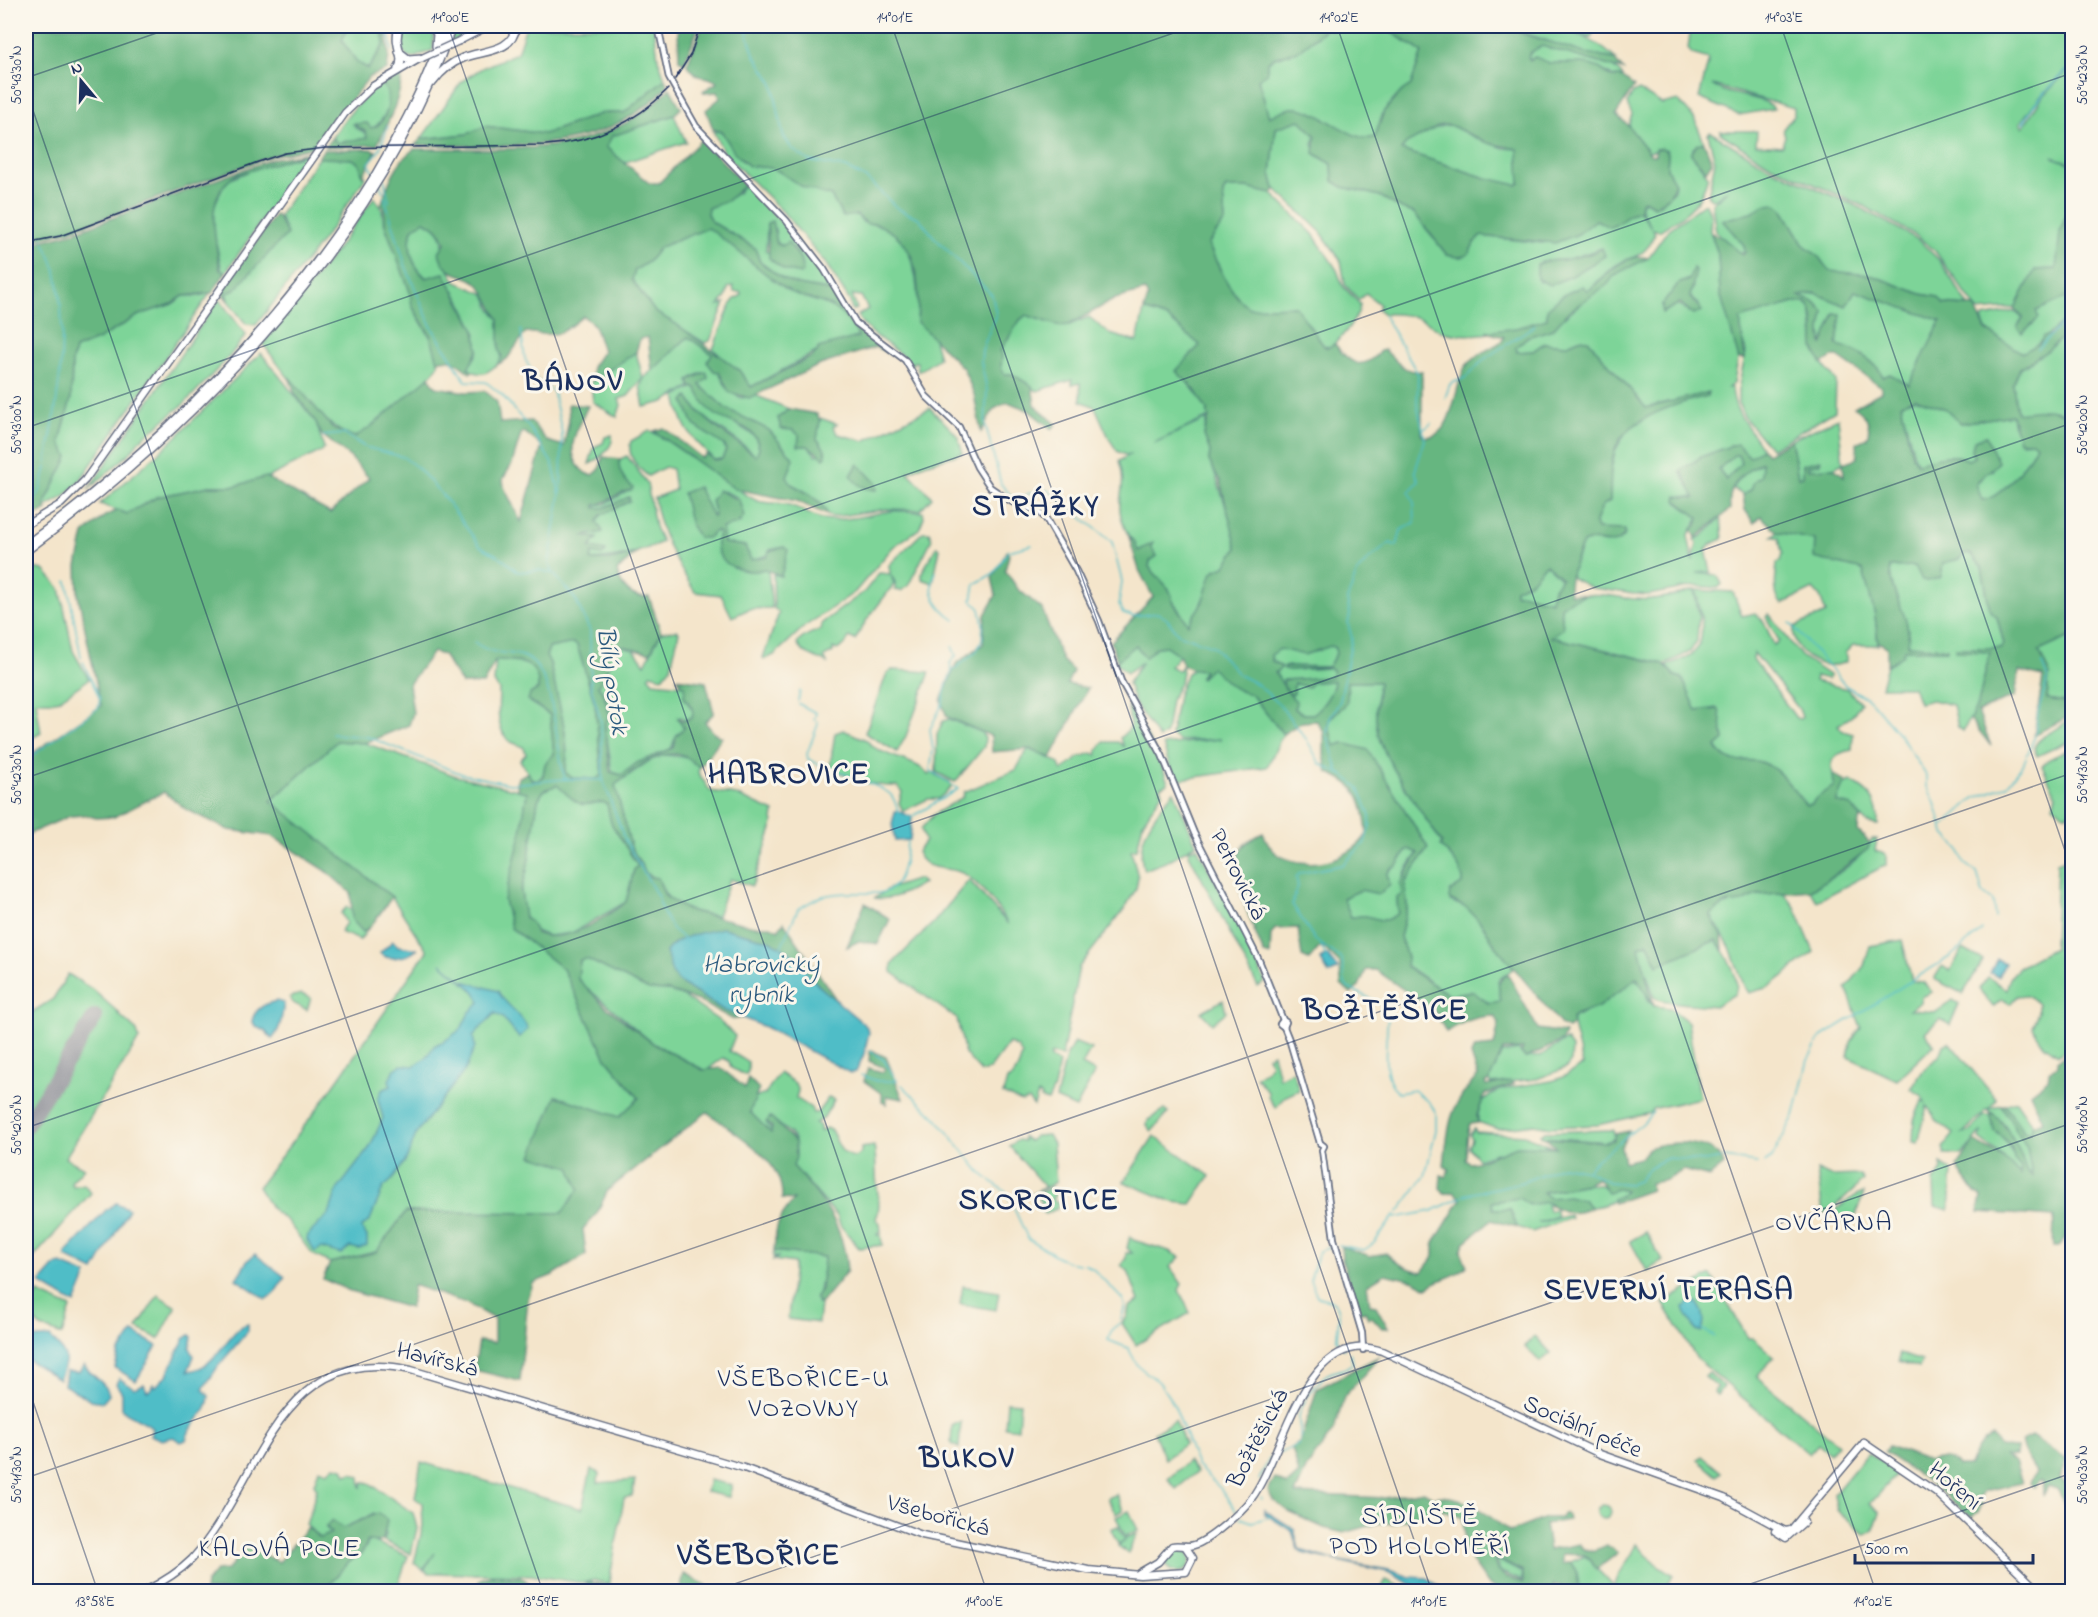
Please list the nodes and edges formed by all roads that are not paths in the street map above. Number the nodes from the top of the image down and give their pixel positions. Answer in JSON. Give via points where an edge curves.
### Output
{"nodes":[{"id":1,"x":432,"y":26,"type":"edge"},
{"id":2,"x":446,"y":26,"type":"edge"},
{"id":3,"x":452,"y":26,"type":"edge"},
{"id":4,"x":487,"y":26,"type":"edge"},
{"id":5,"x":516,"y":26,"type":"edge"},
{"id":6,"x":658,"y":26,"type":"edge"},
{"id":7,"x":399,"y":27,"type":"edge"},
{"id":8,"x":399,"y":52,"type":"junction"},
{"id":9,"x":435,"y":56,"type":"junction"},
{"id":10,"x":422,"y":58,"type":"junction"},
{"id":11,"x":406,"y":65,"type":"junction"},
{"id":12,"x":398,"y":69,"type":"junction"},
{"id":13,"x":424,"y":93,"type":"junction"},
{"id":14,"x":260,"y":333,"type":"junction"},
{"id":15,"x":249,"y":346,"type":"junction"},
{"id":16,"x":26,"y":525,"type":"edge"},
{"id":17,"x":26,"y":545,"type":"edge"},
{"id":18,"x":26,"y":551,"type":"edge"},
{"id":19,"x":1364,"y":1348,"type":"junction"},
{"id":20,"x":1347,"y":1352,"type":"junction"},
{"id":21,"x":744,"y":1468,"type":"joint"},
{"id":22,"x":1790,"y":1535,"type":"junction"},
{"id":23,"x":1185,"y":1546,"type":"junction"},
{"id":24,"x":1163,"y":1556,"type":"junction"},
{"id":25,"x":1193,"y":1558,"type":"junction"},
{"id":26,"x":1174,"y":1574,"type":"junction"},
{"id":27,"x":1130,"y":1575,"type":"junction"},
{"id":28,"x":143,"y":1592,"type":"edge"},
{"id":29,"x":2040,"y":1592,"type":"edge"}],
"edges":[{"from":1,"to":9,"type":"highway","via":[[437,36]]},
{"from":2,"to":9,"type":"highway"},
{"from":3,"to":13,"type":"highway"},
{"from":4,"to":10,"type":"main road","bridge":true},
{"from":5,"to":13,"type":"highway","via":[[506,45],[453,63]]},
{"from":6,"to":19,"type":"main road","name":"Petrovická","via":[[669,78],[700,132],[786,220],[821,263],[856,323],[905,360],[926,396],[959,427],[987,483],[1006,499],[1039,512],[1046,519],[1076,571],[1121,681],[1157,746],[1194,832],[1259,960],[1283,1020],[1280,1024],[1320,1143],[1317,1147],[1322,1150],[1335,1242]]},
{"from":7,"to":8,"type":"highway"},
{"from":8,"to":10,"type":"highway","via":[[408,59]]},
{"from":8,"to":11,"type":"highway"},
{"from":8,"to":12,"type":"highway","via":[[402,62]]},
{"from":9,"to":14,"type":"highway","via":[[366,189]]},
{"from":10,"to":11,"type":"main road"},
{"from":11,"to":12,"type":"main road"},
{"from":12,"to":16,"type":"main road","via":[[365,92],[336,124],[80,486],[57,507]]},
{"from":13,"to":14,"type":"highway","via":[[394,152],[355,214],[317,267]]},
{"from":14,"to":15,"type":"highway"},
{"from":15,"to":17,"type":"highway","via":[[145,447]]},
{"from":15,"to":18,"type":"highway","via":[[146,453]]},
{"from":19,"to":20,"type":"main road"},
{"from":19,"to":22,"type":"main road","name":"Sociální péče","via":[[1606,1461],[1724,1503]]},
{"from":19,"to":22,"type":"main road","name":"Sociální péče","via":[[1382,1351],[1600,1454],[1724,1498]]},
{"from":20,"to":23,"type":"main road","name":"Božtěšická","via":[[1321,1369],[1304,1391],[1252,1498],[1198,1543]]},
{"from":20,"to":25,"type":"main road","name":"Božtěšická","via":[[1322,1372],[1306,1393],[1255,1500],[1198,1547]]},
{"from":21,"to":27,"type":"main road","name":"Všebořická","via":[[914,1533],[1081,1569]]},
{"from":21,"to":28,"type":"main road","name":"Havířská","via":[[411,1370],[386,1366],[357,1368],[318,1383],[289,1406],[201,1548],[178,1571]]},
{"from":22,"to":29,"type":"main road","name":"Hoření","via":[[1855,1461],[1864,1443],[1936,1492]]},
{"from":23,"to":24,"type":"main road","via":[[1172,1546]]},
{"from":23,"to":25,"type":"main road"},
{"from":24,"to":26,"type":"main road","via":[[1166,1568]]},
{"from":24,"to":27,"type":"main road","via":[[1150,1568]]},
{"from":25,"to":26,"type":"main road","via":[[1189,1570]]},
{"from":26,"to":27,"type":"main road","name":"Všebořická"}]}
